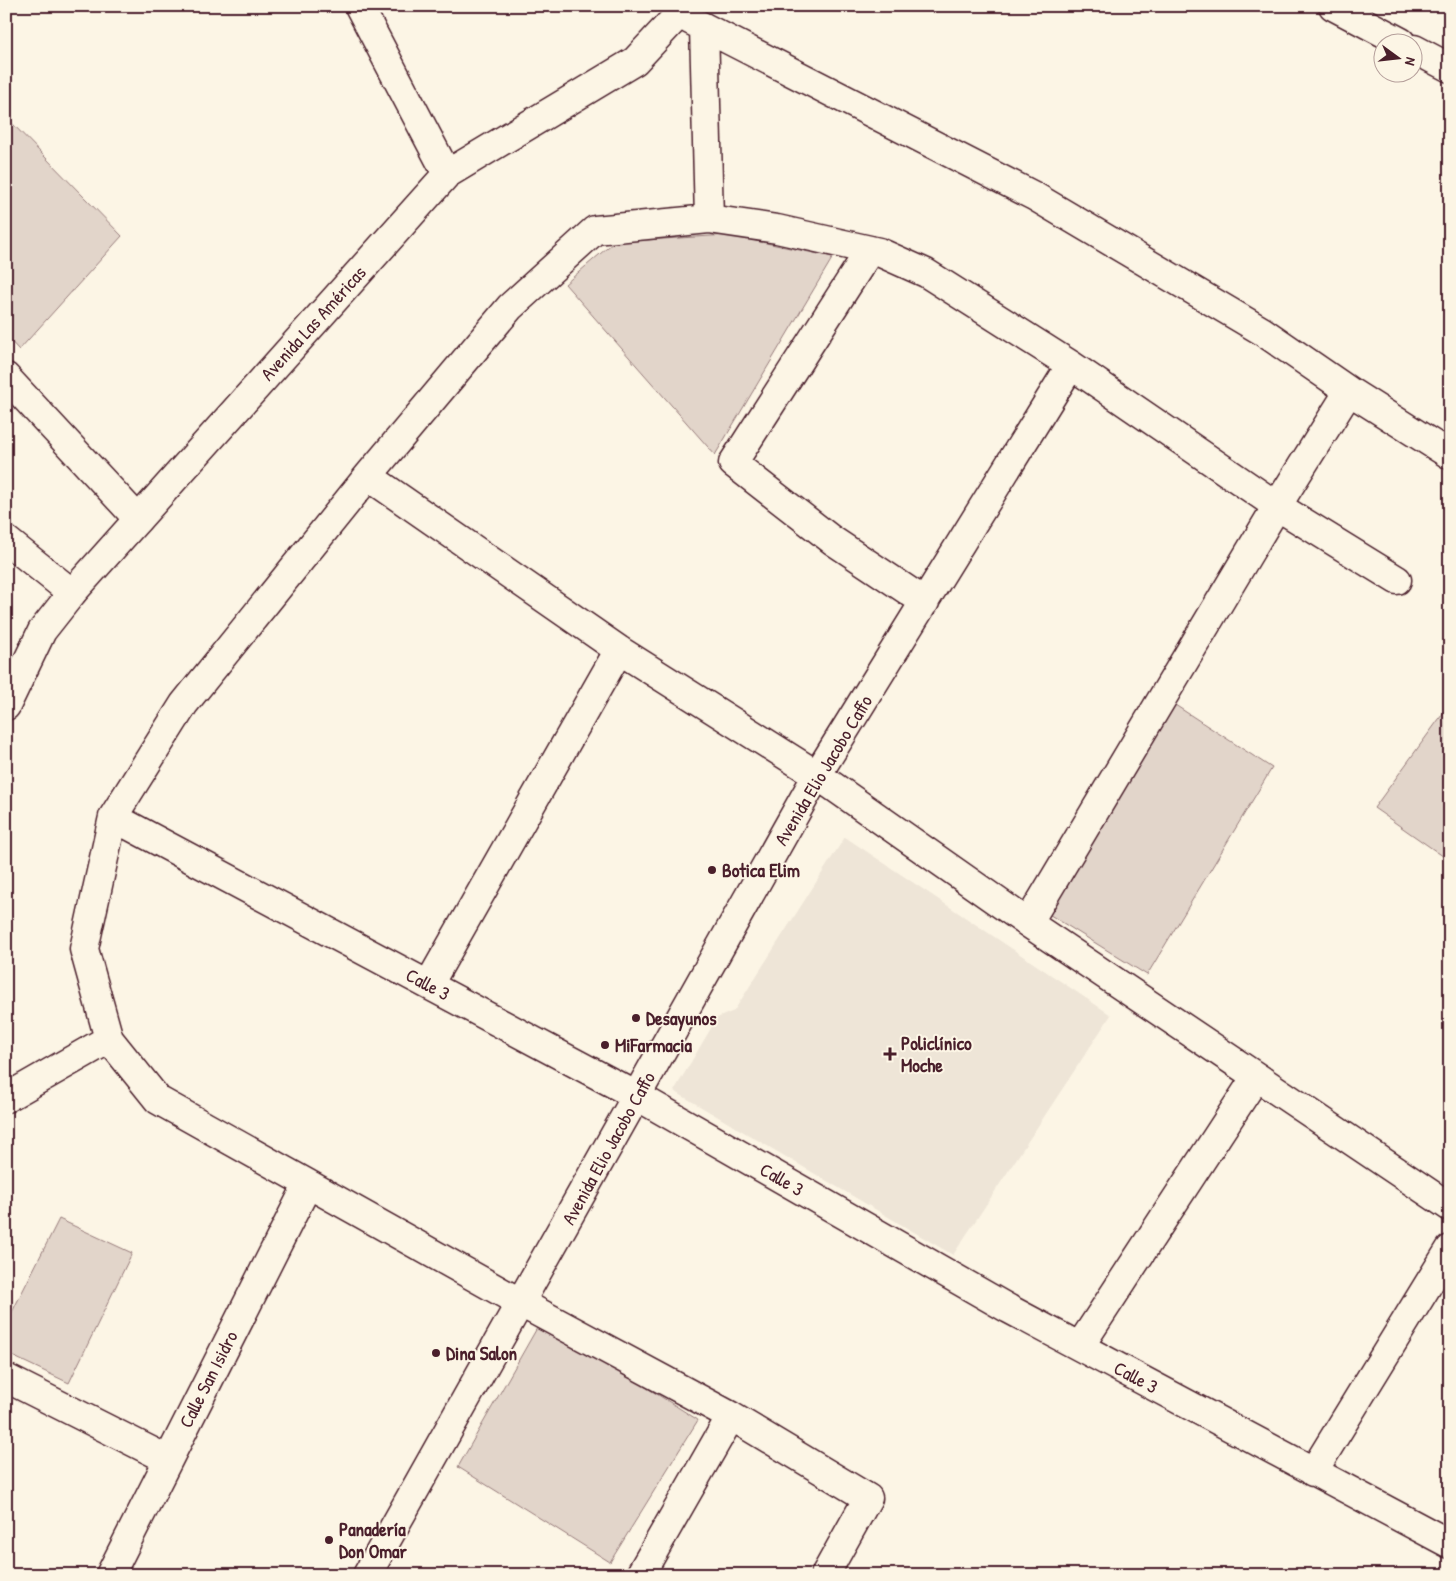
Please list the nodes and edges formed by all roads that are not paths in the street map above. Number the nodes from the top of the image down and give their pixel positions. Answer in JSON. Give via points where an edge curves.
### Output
{"nodes":[{"id":1,"x":359,"y":6,"type":"edge"},
{"id":2,"x":1333,"y":6,"type":"edge"},
{"id":3,"x":681,"y":10,"type":"edge"},
{"id":4,"x":704,"y":28,"type":"junction"},
{"id":5,"x":1382,"y":32,"type":"edge"},
{"id":6,"x":1424,"y":54,"type":"edge"},
{"id":7,"x":1450,"y":68,"type":"edge"},
{"id":8,"x":447,"y":174,"type":"junction"},
{"id":9,"x":709,"y":219,"type":"junction"},
{"id":10,"x":870,"y":250,"type":"junction"},
{"id":11,"x":1071,"y":364,"type":"junction"},
{"id":12,"x":6,"y":377,"type":"edge"},
{"id":13,"x":1349,"y":391,"type":"junction"},
{"id":14,"x":1450,"y":455,"type":"edge"},
{"id":15,"x":368,"y":476,"type":"junction"},
{"id":16,"x":1277,"y":506,"type":"junction"},
{"id":17,"x":138,"y":519,"type":"junction"},
{"id":18,"x":6,"y":540,"type":"edge"},
{"id":19,"x":1397,"y":580,"type":"dead end"},
{"id":20,"x":72,"y":593,"type":"junction"},
{"id":21,"x":925,"y":602,"type":"junction"},
{"id":22,"x":619,"y":650,"type":"junction"},
{"id":23,"x":6,"y":706,"type":"edge"},
{"id":24,"x":817,"y":775,"type":"junction"},
{"id":25,"x":113,"y":817,"type":"junction"},
{"id":26,"x":1028,"y":923,"type":"junction"},
{"id":27,"x":429,"y":984,"type":"junction"},
{"id":28,"x":109,"y":1039,"type":"junction"},
{"id":29,"x":1256,"y":1077,"type":"junction"},
{"id":30,"x":637,"y":1096,"type":"junction"},
{"id":31,"x":6,"y":1098,"type":"edge"},
{"id":32,"x":308,"y":1184,"type":"junction"},
{"id":33,"x":1450,"y":1207,"type":"edge"},
{"id":34,"x":1450,"y":1249,"type":"edge"},
{"id":35,"x":521,"y":1303,"type":"junction"},
{"id":36,"x":1080,"y":1346,"type":"junction"},
{"id":37,"x":6,"y":1378,"type":"edge"},
{"id":38,"x":731,"y":1416,"type":"junction"},
{"id":39,"x":167,"y":1459,"type":"junction"},
{"id":40,"x":1313,"y":1472,"type":"junction"},
{"id":41,"x":1450,"y":1544,"type":"edge"},
{"id":42,"x":110,"y":1575,"type":"edge"},
{"id":43,"x":367,"y":1575,"type":"edge"},
{"id":44,"x":640,"y":1575,"type":"edge"},
{"id":45,"x":825,"y":1575,"type":"edge"}],
"edges":[{"from":1,"to":8,"type":"street"},
{"from":2,"to":5,"type":"street"},
{"from":3,"to":4,"type":"street"},
{"from":3,"to":8,"type":"street","name":"Avenida Las Américas","via":[[635,61]]},
{"from":4,"to":9,"type":"street"},
{"from":4,"to":13,"type":"street","via":[[1034,196],[1262,331]]},
{"from":6,"to":7,"type":"street"},
{"from":8,"to":17,"type":"street","name":"Avenida Las Américas"},
{"from":9,"to":10,"type":"street","via":[[777,228]]},
{"from":9,"to":15,"type":"street","via":[[595,230],[510,307]]},
{"from":10,"to":11,"type":"street","via":[[926,273]]},
{"from":10,"to":21,"type":"street","via":[[733,463],[832,540]]},
{"from":11,"to":16,"type":"street"},
{"from":11,"to":21,"type":"street","name":"Avenida Elio Jacobo Caffo"},
{"from":12,"to":17,"type":"street"},
{"from":13,"to":14,"type":"street"},
{"from":13,"to":16,"type":"street"},
{"from":15,"to":22,"type":"street"},
{"from":15,"to":25,"type":"street","via":[[184,704]]},
{"from":16,"to":19,"type":"street"},
{"from":16,"to":26,"type":"street"},
{"from":17,"to":20,"type":"street","name":"Avenida Las Américas"},
{"from":18,"to":20,"type":"street"},
{"from":20,"to":23,"type":"street","name":"Avenida Las Américas","via":[[42,630]]},
{"from":21,"to":24,"type":"street","name":"Avenida Elio Jacobo Caffo"},
{"from":22,"to":24,"type":"street"},
{"from":22,"to":27,"type":"street"},
{"from":24,"to":26,"type":"street"},
{"from":24,"to":30,"type":"street","name":"Avenida Elio Jacobo Caffo"},
{"from":25,"to":27,"type":"street","name":"Calle 3"},
{"from":25,"to":28,"type":"street","via":[[84,949]]},
{"from":26,"to":29,"type":"street"},
{"from":27,"to":30,"type":"street","name":"Calle 3"},
{"from":28,"to":31,"type":"street"},
{"from":28,"to":32,"type":"street","via":[[158,1100]]},
{"from":29,"to":33,"type":"street"},
{"from":29,"to":36,"type":"street"},
{"from":30,"to":35,"type":"street","name":"Avenida Elio Jacobo Caffo"},
{"from":30,"to":36,"type":"street","name":"Calle 3"},
{"from":32,"to":35,"type":"street"},
{"from":32,"to":39,"type":"street","name":"Calle San Isidro"},
{"from":34,"to":40,"type":"street"},
{"from":35,"to":38,"type":"street"},
{"from":35,"to":43,"type":"street","name":"Avenida Elio Jacobo Caffo"},
{"from":36,"to":40,"type":"street","name":"Calle 3"},
{"from":37,"to":39,"type":"street"},
{"from":38,"to":44,"type":"street"},
{"from":38,"to":45,"type":"street","via":[[868,1498]]},
{"from":39,"to":42,"type":"street","name":"Calle San Isidro"},
{"from":40,"to":41,"type":"street","name":"Calle 3"}]}
